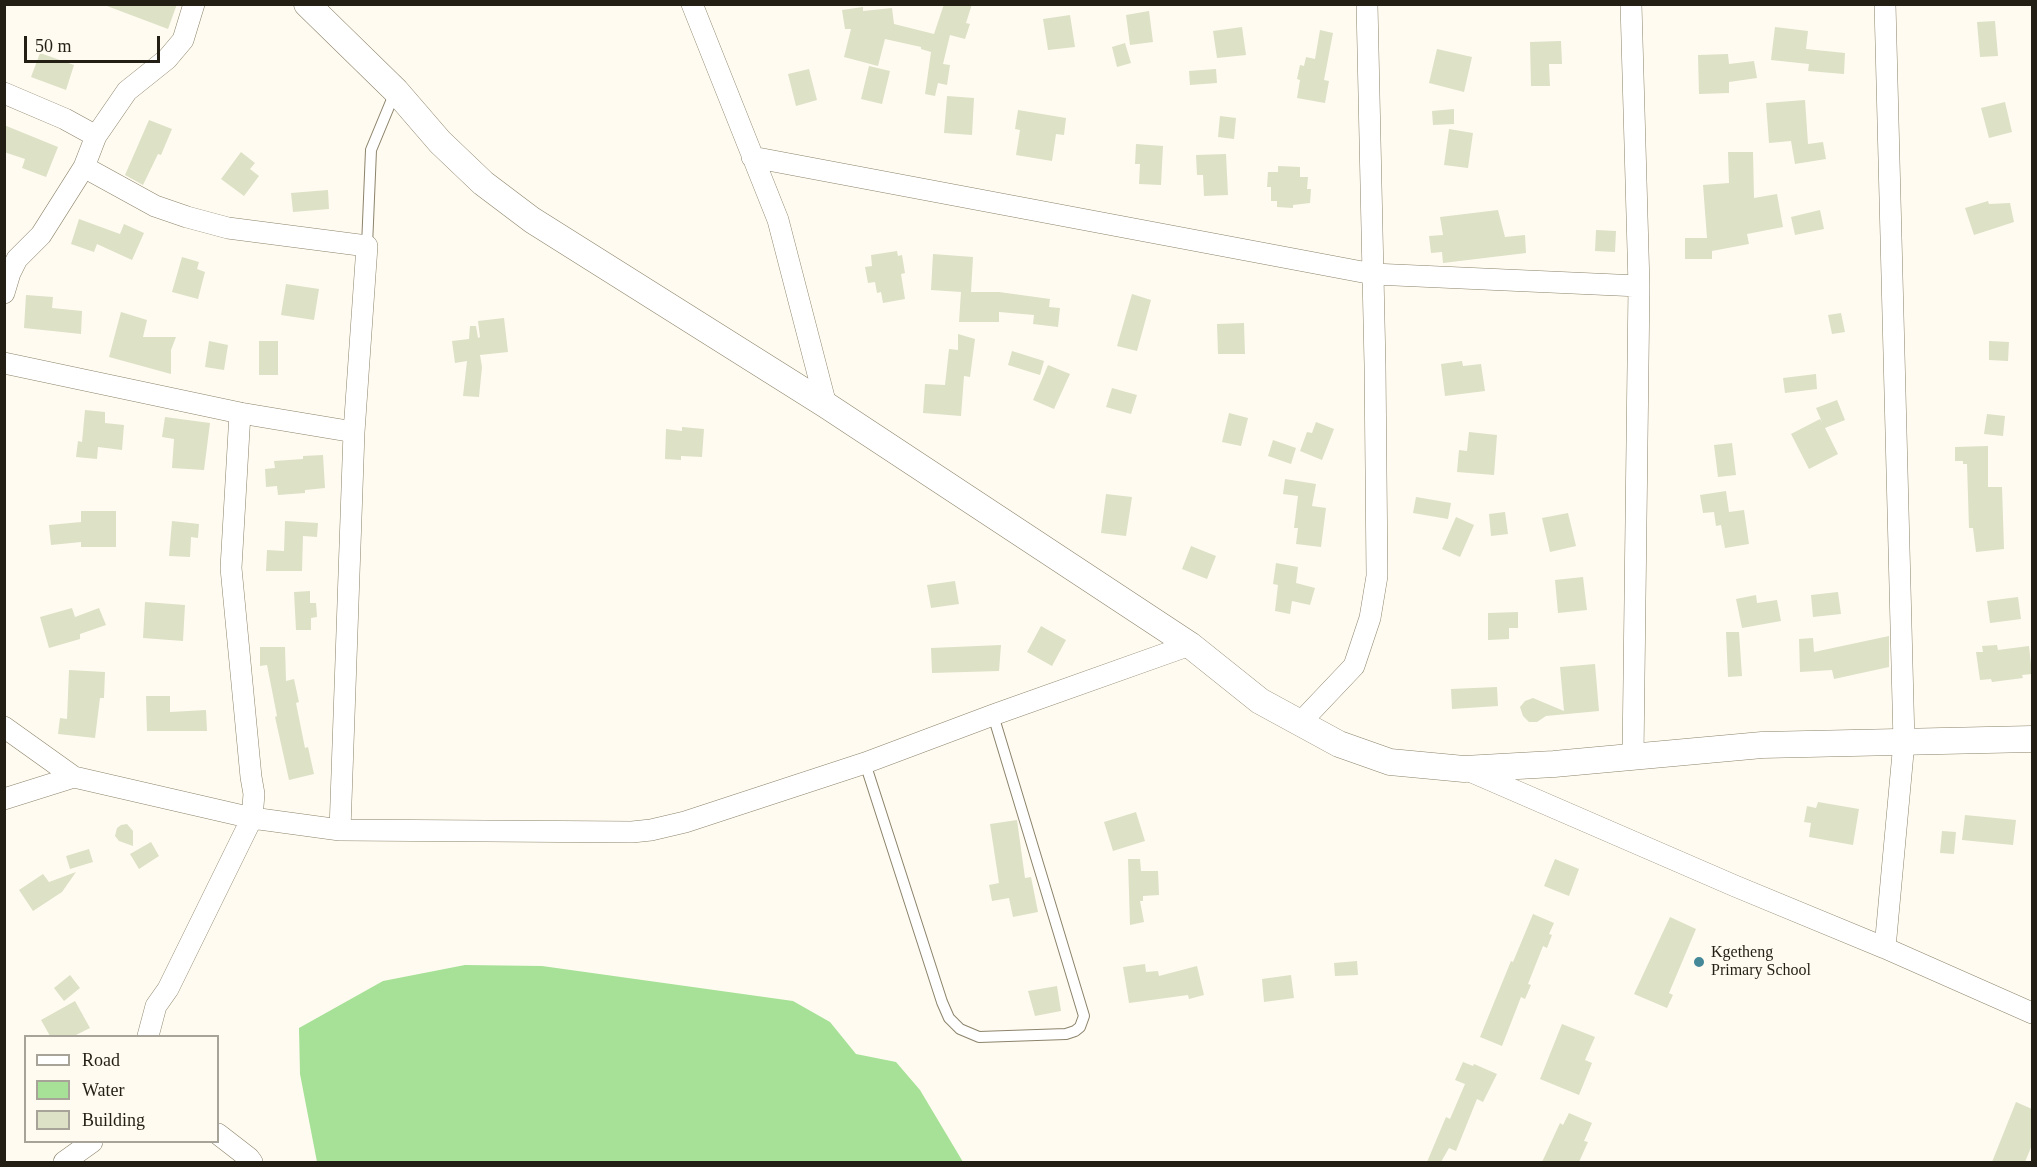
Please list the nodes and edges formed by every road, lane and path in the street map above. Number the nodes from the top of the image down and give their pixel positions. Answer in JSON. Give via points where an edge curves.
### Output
{"nodes":[{"id":1,"x":194,"y":4,"type":"edge"},
{"id":2,"x":307,"y":4,"type":"edge"},
{"id":3,"x":692,"y":4,"type":"edge"},
{"id":4,"x":1368,"y":4,"type":"edge"},
{"id":5,"x":1631,"y":4,"type":"edge"},
{"id":6,"x":1885,"y":4,"type":"edge"},
{"id":7,"x":396,"y":91,"type":"junction"},
{"id":8,"x":4,"y":93,"type":"edge"},
{"id":9,"x":96,"y":136,"type":"junction"},
{"id":10,"x":752,"y":157,"type":"junction"},
{"id":11,"x":84,"y":167,"type":"junction"},
{"id":12,"x":367,"y":246,"type":"junction"},
{"id":13,"x":1373,"y":274,"type":"junction"},
{"id":14,"x":1639,"y":286,"type":"junction"},
{"id":15,"x":4,"y":293,"type":"edge"},
{"id":16,"x":4,"y":363,"type":"edge"},
{"id":17,"x":826,"y":405,"type":"junction"},
{"id":18,"x":240,"y":412,"type":"junction"},
{"id":19,"x":354,"y":432,"type":"junction"},
{"id":20,"x":1190,"y":645,"type":"junction"},
{"id":21,"x":993,"y":715,"type":"junction"},
{"id":22,"x":1299,"y":724,"type":"junction"},
{"id":23,"x":4,"y":727,"type":"edge"},
{"id":24,"x":2032,"y":739,"type":"edge"},
{"id":25,"x":1904,"y":742,"type":"junction"},
{"id":26,"x":1633,"y":756,"type":"junction"},
{"id":27,"x":865,"y":763,"type":"junction"},
{"id":28,"x":1464,"y":769,"type":"junction"},
{"id":29,"x":74,"y":777,"type":"junction"},
{"id":30,"x":4,"y":799,"type":"edge"},
{"id":31,"x":252,"y":818,"type":"junction"},
{"id":32,"x":340,"y":830,"type":"junction"},
{"id":33,"x":1886,"y":948,"type":"junction"},
{"id":34,"x":2032,"y":1013,"type":"edge"},
{"id":35,"x":148,"y":1035,"type":"edge"},
{"id":36,"x":219,"y":1135,"type":"edge"},
{"id":37,"x":91,"y":1143,"type":"edge"},
{"id":38,"x":64,"y":1162,"type":"edge"},
{"id":39,"x":252,"y":1162,"type":"edge"}],
"edges":[{"from":1,"to":9,"type":"street","via":[[183,40],[167,59],[128,91]]},
{"from":2,"to":7,"type":"street"},
{"from":3,"to":10,"type":"street"},
{"from":4,"to":13,"type":"street"},
{"from":5,"to":14,"type":"street"},
{"from":6,"to":25,"type":"street"},
{"from":7,"to":12,"type":"lane","via":[[371,150]]},
{"from":7,"to":17,"type":"street","via":[[440,142],[532,220]]},
{"from":8,"to":9,"type":"street"},
{"from":9,"to":11,"type":"street"},
{"from":10,"to":13,"type":"street"},
{"from":10,"to":17,"type":"street","via":[[778,220]]},
{"from":11,"to":12,"type":"street","via":[[155,207],[187,217],[228,228]]},
{"from":11,"to":15,"type":"street","via":[[41,236],[17,259]]},
{"from":12,"to":19,"type":"street"},
{"from":13,"to":14,"type":"street"},
{"from":13,"to":22,"type":"street","via":[[1375,595],[1354,666]]},
{"from":14,"to":26,"type":"street"},
{"from":16,"to":18,"type":"street"},
{"from":17,"to":20,"type":"street"},
{"from":18,"to":19,"type":"street"},
{"from":18,"to":31,"type":"street","via":[[231,568],[254,794]]},
{"from":19,"to":32,"type":"street"},
{"from":20,"to":21,"type":"street"},
{"from":20,"to":22,"type":"street","via":[[1260,701]]},
{"from":21,"to":27,"type":"street"},
{"from":21,"to":27,"type":"lane","via":[[1084,1016],[1075,1031],[979,1037],[960,1029],[950,1018]]},
{"from":22,"to":28,"type":"street","via":[[1339,744],[1390,762]]},
{"from":23,"to":29,"type":"street"},
{"from":24,"to":25,"type":"street"},
{"from":25,"to":26,"type":"street","via":[[1762,746]]},
{"from":25,"to":33,"type":"street"},
{"from":26,"to":28,"type":"street"},
{"from":27,"to":32,"type":"street","via":[[651,830]]},
{"from":28,"to":33,"type":"street"},
{"from":29,"to":30,"type":"street"},
{"from":29,"to":31,"type":"street"},
{"from":31,"to":32,"type":"street"},
{"from":31,"to":35,"type":"street","via":[[156,1006]]},
{"from":33,"to":34,"type":"street"},
{"from":36,"to":39,"type":"street"},
{"from":37,"to":38,"type":"street"}]}
